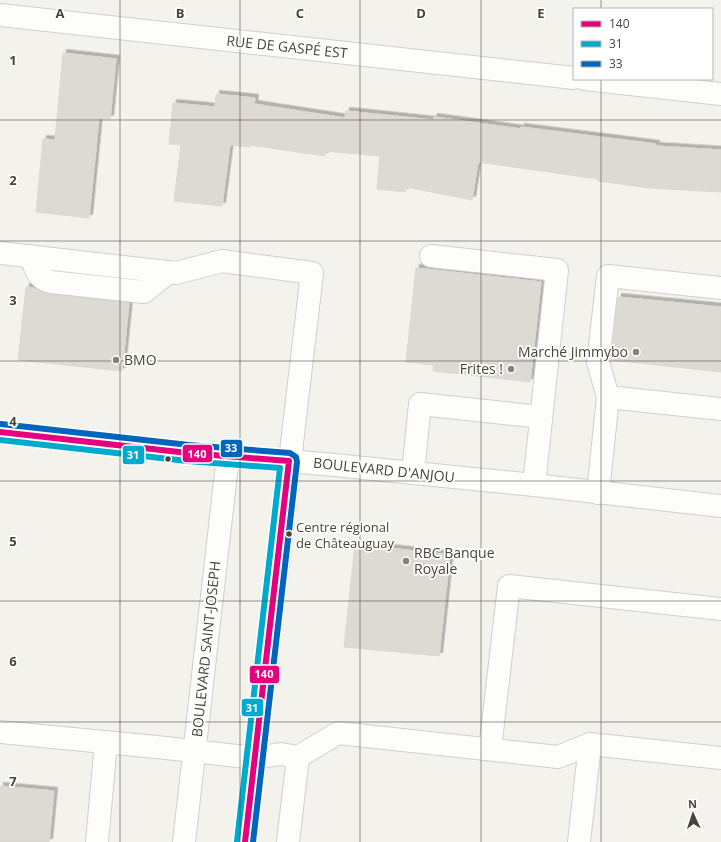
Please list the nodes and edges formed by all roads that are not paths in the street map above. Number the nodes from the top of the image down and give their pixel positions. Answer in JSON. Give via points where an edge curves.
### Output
{"nodes":[{"id":1,"x":0,"y":15,"type":"edge"},
{"id":2,"x":573,"y":78,"type":"edge"},
{"id":3,"x":594,"y":80,"type":"edge"},
{"id":4,"x":721,"y":94,"type":"edge"},
{"id":5,"x":0,"y":253,"type":"edge"},
{"id":6,"x":431,"y":256,"type":"dead end"},
{"id":7,"x":721,"y":288,"type":"edge"},
{"id":8,"x":608,"y":397,"type":"junction"},
{"id":9,"x":721,"y":409,"type":"edge"},
{"id":10,"x":541,"y":417,"type":"junction"},
{"id":11,"x":0,"y":432,"type":"edge"},
{"id":12,"x":228,"y":456,"type":"junction"},
{"id":13,"x":289,"y":461,"type":"junction"},
{"id":14,"x":412,"y":473,"type":"junction"},
{"id":15,"x":534,"y":486,"type":"junction"},
{"id":16,"x":598,"y":493,"type":"junction"},
{"id":17,"x":721,"y":506,"type":"edge"},
{"id":18,"x":721,"y":609,"type":"edge"},
{"id":19,"x":0,"y":732,"type":"edge"},
{"id":20,"x":106,"y":742,"type":"junction"},
{"id":21,"x":590,"y":744,"type":"junction"},
{"id":22,"x":490,"y":749,"type":"junction"},
{"id":23,"x":194,"y":751,"type":"junction"},
{"id":24,"x":298,"y":756,"type":"junction"},
{"id":25,"x":255,"y":758,"type":"junction"},
{"id":26,"x":721,"y":758,"type":"edge"},
{"id":27,"x":97,"y":842,"type":"edge"},
{"id":28,"x":184,"y":842,"type":"edge"},
{"id":29,"x":245,"y":842,"type":"edge"},
{"id":30,"x":288,"y":842,"type":"edge"},
{"id":31,"x":579,"y":842,"type":"edge"}],
"edges":[{"from":1,"to":2,"type":"street","name":"RUE DE GASPÉ EST"},
{"from":3,"to":4,"type":"street"},
{"from":5,"to":13,"type":"street","via":[[176,273],[222,261],[312,273]]},
{"from":6,"to":10,"type":"street","via":[[557,270]]},
{"from":7,"to":8,"type":"street","via":[[608,276],[598,362]]},
{"from":8,"to":9,"type":"street"},
{"from":8,"to":16,"type":"street"},
{"from":10,"to":14,"type":"street","via":[[420,404]]},
{"from":10,"to":15,"type":"street"},
{"from":11,"to":12,"type":"street","name":"BOULEVARD D'ANJOU"},
{"from":12,"to":13,"type":"street","name":"BOULEVARD D'ANJOU"},
{"from":12,"to":23,"type":"street","name":"BOULEVARD SAINT-JOSEPH"},
{"from":13,"to":14,"type":"street","name":"BOULEVARD D'ANJOU"},
{"from":13,"to":25,"type":"street"},
{"from":14,"to":15,"type":"street","name":"BOULEVARD D'ANJOU"},
{"from":15,"to":16,"type":"street","name":"BOULEVARD D'ANJOU"},
{"from":16,"to":17,"type":"street","name":"BOULEVARD D'ANJOU"},
{"from":18,"to":22,"type":"street","via":[[509,586]]},
{"from":19,"to":20,"type":"street"},
{"from":20,"to":23,"type":"street"},
{"from":20,"to":27,"type":"street"},
{"from":21,"to":22,"type":"street","via":[[558,757]]},
{"from":21,"to":26,"type":"street"},
{"from":21,"to":31,"type":"street"},
{"from":22,"to":24,"type":"street","via":[[338,733]]},
{"from":23,"to":25,"type":"street"},
{"from":23,"to":28,"type":"street","name":"BOULEVARD SAINT-JOSEPH"},
{"from":24,"to":25,"type":"street","via":[[281,754]]},
{"from":24,"to":30,"type":"street"},
{"from":25,"to":29,"type":"street"}]}
